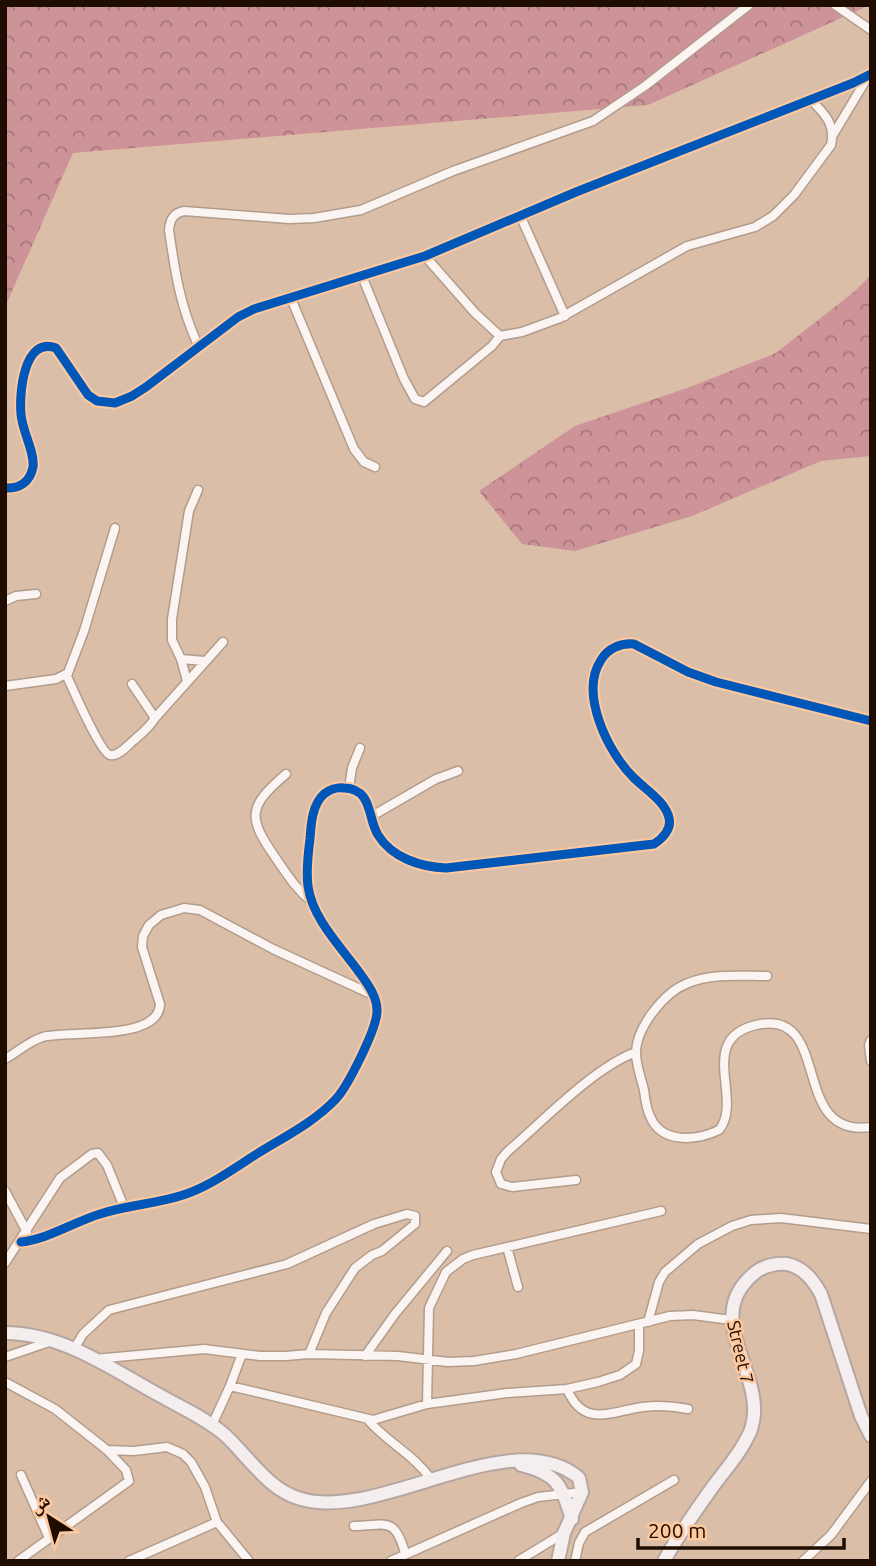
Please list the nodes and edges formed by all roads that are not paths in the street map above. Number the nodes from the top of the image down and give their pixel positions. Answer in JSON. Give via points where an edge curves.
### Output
{"nodes":[{"id":1,"x":749,"y":5,"type":"edge"},
{"id":2,"x":835,"y":5,"type":"edge"},
{"id":3,"x":871,"y":30,"type":"edge"},
{"id":4,"x":870,"y":74,"type":"edge"},
{"id":5,"x":810,"y":99,"type":"junction"},
{"id":6,"x":833,"y":135,"type":"junction"},
{"id":7,"x":520,"y":215,"type":"junction"},
{"id":8,"x":425,"y":256,"type":"junction"},
{"id":9,"x":362,"y":276,"type":"junction"},
{"id":10,"x":290,"y":296,"type":"junction"},
{"id":11,"x":565,"y":316,"type":"junction"},
{"id":12,"x":500,"y":336,"type":"junction"},
{"id":13,"x":198,"y":345,"type":"junction"},
{"id":14,"x":375,"y":467,"type":"dead end"},
{"id":15,"x":5,"y":488,"type":"edge"},
{"id":16,"x":198,"y":490,"type":"dead end"},
{"id":17,"x":115,"y":528,"type":"dead end"},
{"id":18,"x":36,"y":594,"type":"dead end"},
{"id":19,"x":5,"y":601,"type":"edge"},
{"id":20,"x":223,"y":642,"type":"dead end"},
{"id":21,"x":181,"y":659,"type":"junction"},
{"id":22,"x":205,"y":661,"type":"junction"},
{"id":23,"x":66,"y":674,"type":"junction"},
{"id":24,"x":187,"y":681,"type":"junction"},
{"id":25,"x":132,"y":684,"type":"dead end"},
{"id":26,"x":5,"y":686,"type":"edge"},
{"id":27,"x":155,"y":718,"type":"junction"},
{"id":28,"x":871,"y":721,"type":"edge"},
{"id":29,"x":360,"y":748,"type":"dead end"},
{"id":30,"x":458,"y":771,"type":"dead end"},
{"id":31,"x":286,"y":774,"type":"dead end"},
{"id":32,"x":349,"y":788,"type":"junction"},
{"id":33,"x":372,"y":816,"type":"junction"},
{"id":34,"x":312,"y":902,"type":"junction"},
{"id":35,"x":767,"y":976,"type":"dead end"},
{"id":36,"x":373,"y":995,"type":"junction"},
{"id":37,"x":871,"y":1040,"type":"edge"},
{"id":38,"x":636,"y":1052,"type":"junction"},
{"id":39,"x":5,"y":1059,"type":"edge"},
{"id":40,"x":871,"y":1061,"type":"edge"},
{"id":41,"x":871,"y":1127,"type":"edge"},
{"id":42,"x":576,"y":1180,"type":"dead end"},
{"id":43,"x":5,"y":1191,"type":"edge"},
{"id":44,"x":124,"y":1207,"type":"junction"},
{"id":45,"x":662,"y":1212,"type":"dead end"},
{"id":46,"x":871,"y":1229,"type":"edge"},
{"id":47,"x":27,"y":1232,"type":"junction"},
{"id":48,"x":20,"y":1242,"type":"junction"},
{"id":49,"x":507,"y":1247,"type":"junction"},
{"id":50,"x":447,"y":1251,"type":"dead end"},
{"id":51,"x":5,"y":1263,"type":"edge"},
{"id":52,"x":518,"y":1287,"type":"dead end"},
{"id":53,"x":731,"y":1320,"type":"junction"},
{"id":54,"x":644,"y":1323,"type":"junction"},
{"id":55,"x":5,"y":1333,"type":"edge"},
{"id":56,"x":51,"y":1341,"type":"junction"},
{"id":57,"x":74,"y":1349,"type":"junction"},
{"id":58,"x":309,"y":1353,"type":"junction"},
{"id":59,"x":243,"y":1354,"type":"junction"},
{"id":60,"x":365,"y":1356,"type":"junction"},
{"id":61,"x":5,"y":1357,"type":"edge"},
{"id":62,"x":94,"y":1359,"type":"junction"},
{"id":63,"x":429,"y":1360,"type":"junction"},
{"id":64,"x":5,"y":1382,"type":"edge"},
{"id":65,"x":230,"y":1385,"type":"junction"},
{"id":66,"x":568,"y":1389,"type":"junction"},
{"id":67,"x":427,"y":1404,"type":"junction"},
{"id":68,"x":688,"y":1409,"type":"dead end"},
{"id":69,"x":368,"y":1419,"type":"junction"},
{"id":70,"x":212,"y":1425,"type":"junction"},
{"id":71,"x":871,"y":1436,"type":"edge"},
{"id":72,"x":107,"y":1450,"type":"junction"},
{"id":73,"x":509,"y":1462,"type":"junction"},
{"id":74,"x":575,"y":1474,"type":"junction"},
{"id":75,"x":21,"y":1475,"type":"dead end"},
{"id":76,"x":431,"y":1479,"type":"junction"},
{"id":77,"x":674,"y":1480,"type":"dead end"},
{"id":78,"x":871,"y":1481,"type":"edge"},
{"id":79,"x":562,"y":1490,"type":"junction"},
{"id":80,"x":582,"y":1492,"type":"junction"},
{"id":81,"x":572,"y":1518,"type":"junction"},
{"id":82,"x":217,"y":1522,"type":"junction"},
{"id":83,"x":354,"y":1526,"type":"dead end"},
{"id":84,"x":564,"y":1533,"type":"junction"},
{"id":85,"x":49,"y":1538,"type":"junction"},
{"id":86,"x":405,"y":1553,"type":"junction"},
{"id":87,"x":18,"y":1561,"type":"edge"},
{"id":88,"x":129,"y":1561,"type":"edge"},
{"id":89,"x":249,"y":1561,"type":"edge"},
{"id":90,"x":391,"y":1561,"type":"edge"},
{"id":91,"x":518,"y":1561,"type":"edge"},
{"id":92,"x":558,"y":1561,"type":"edge"},
{"id":93,"x":575,"y":1561,"type":"edge"},
{"id":94,"x":664,"y":1561,"type":"edge"},
{"id":95,"x":803,"y":1561,"type":"edge"}],
"edges":[{"from":1,"to":13,"type":"street","via":[[593,121],[453,171],[372,207],[314,218],[175,214],[169,230],[177,286]]},
{"from":2,"to":3,"type":"street"},
{"from":4,"to":5,"type":"street"},
{"from":4,"to":6,"type":"street"},
{"from":5,"to":6,"type":"street","via":[[826,116]]},
{"from":5,"to":7,"type":"street"},
{"from":6,"to":11,"type":"street","via":[[831,145],[774,216],[755,227],[687,246]]},
{"from":7,"to":8,"type":"street"},
{"from":7,"to":11,"type":"street"},
{"from":8,"to":9,"type":"street"},
{"from":8,"to":12,"type":"street"},
{"from":9,"to":10,"type":"street"},
{"from":9,"to":12,"type":"street","via":[[404,379],[420,402],[430,399]]},
{"from":10,"to":13,"type":"street","via":[[238,317]]},
{"from":10,"to":14,"type":"street","via":[[354,449]]},
{"from":11,"to":12,"type":"street"},
{"from":13,"to":15,"type":"street","via":[[132,396],[115,403],[88,395],[56,348],[40,348],[27,364],[21,390],[32,472],[19,487]]},
{"from":16,"to":21,"type":"street","via":[[190,510],[172,619]]},
{"from":17,"to":23,"type":"street"},
{"from":18,"to":19,"type":"street"},
{"from":20,"to":22,"type":"street"},
{"from":21,"to":22,"type":"street"},
{"from":21,"to":24,"type":"street"},
{"from":22,"to":24,"type":"street"},
{"from":23,"to":26,"type":"street"},
{"from":23,"to":27,"type":"street","via":[[109,754],[117,754]]},
{"from":24,"to":27,"type":"street"},
{"from":25,"to":27,"type":"street"},
{"from":28,"to":33,"type":"street","via":[[716,682],[625,643],[601,659],[594,695],[615,756],[670,817],[661,840],[562,856],[434,868],[416,864],[390,848],[377,834]]},
{"from":29,"to":32,"type":"street"},
{"from":30,"to":33,"type":"street"},
{"from":31,"to":34,"type":"street","via":[[258,802],[257,827],[299,891]]},
{"from":32,"to":33,"type":"street","via":[[365,798]]},
{"from":32,"to":34,"type":"street","via":[[335,788],[324,795],[314,811],[308,865]]},
{"from":34,"to":36,"type":"street"},
{"from":35,"to":38,"type":"street","via":[[710,978],[682,986],[656,1008]]},
{"from":36,"to":39,"type":"street","via":[[200,910],[184,908],[161,915],[143,936],[142,947],[160,1004],[154,1017],[117,1032],[44,1037]]},
{"from":36,"to":44,"type":"street","via":[[377,1009],[371,1035],[338,1097],[326,1110],[215,1181],[184,1195]]},
{"from":37,"to":40,"type":"street"},
{"from":38,"to":41,"type":"street","via":[[654,1125],[675,1137],[701,1136],[719,1130],[726,1119],[723,1064],[730,1042],[751,1027],[783,1025],[798,1038],[830,1118],[843,1126]]},
{"from":38,"to":42,"type":"street","via":[[601,1071],[507,1152],[496,1172],[501,1184],[512,1187]]},
{"from":43,"to":47,"type":"street"},
{"from":44,"to":47,"type":"street","via":[[107,1165],[96,1153],[60,1178]]},
{"from":44,"to":48,"type":"street"},
{"from":45,"to":49,"type":"street"},
{"from":46,"to":54,"type":"street","via":[[781,1218],[732,1226],[706,1238],[665,1272]]},
{"from":47,"to":48,"type":"street"},
{"from":48,"to":51,"type":"street"},
{"from":49,"to":52,"type":"street"},
{"from":49,"to":63,"type":"street","via":[[463,1259],[446,1272],[429,1308]]},
{"from":50,"to":60,"type":"street"},
{"from":53,"to":54,"type":"street","via":[[693,1315]]},
{"from":53,"to":71,"type":"main road","name":"Street 7","via":[[736,1295],[759,1269],[776,1264],[803,1271],[821,1294]]},
{"from":53,"to":94,"type":"main road","name":"Street 7","via":[[752,1401],[751,1429]]},
{"from":54,"to":63,"type":"street","via":[[516,1354],[474,1361]]},
{"from":54,"to":66,"type":"street","via":[[634,1367]]},
{"from":55,"to":56,"type":"main road"},
{"from":56,"to":57,"type":"main road"},
{"from":56,"to":61,"type":"street"},
{"from":57,"to":58,"type":"street","via":[[109,1310],[287,1264],[374,1224],[415,1216],[415,1224],[355,1268],[330,1305]]},
{"from":57,"to":62,"type":"main road"},
{"from":58,"to":59,"type":"street"},
{"from":58,"to":60,"type":"street"},
{"from":59,"to":62,"type":"street","via":[[191,1349]]},
{"from":59,"to":65,"type":"street"},
{"from":60,"to":63,"type":"street"},
{"from":62,"to":70,"type":"main road"},
{"from":63,"to":67,"type":"street"},
{"from":64,"to":72,"type":"street","via":[[55,1409]]},
{"from":65,"to":69,"type":"street"},
{"from":65,"to":70,"type":"street"},
{"from":66,"to":67,"type":"street"},
{"from":66,"to":68,"type":"street","via":[[574,1402],[592,1415],[662,1405]]},
{"from":67,"to":69,"type":"street"},
{"from":69,"to":76,"type":"street"},
{"from":70,"to":76,"type":"main road","via":[[264,1477],[301,1499],[352,1500]]},
{"from":72,"to":82,"type":"street","via":[[167,1447],[183,1454],[205,1487]]},
{"from":72,"to":85,"type":"street","via":[[126,1470],[129,1481]]},
{"from":73,"to":74,"type":"main road","via":[[539,1460]]},
{"from":73,"to":76,"type":"main road"},
{"from":73,"to":79,"type":"main road","via":[[550,1475]]},
{"from":74,"to":79,"type":"street"},
{"from":74,"to":80,"type":"main road"},
{"from":75,"to":85,"type":"street"},
{"from":77,"to":93,"type":"street","via":[[585,1532]]},
{"from":78,"to":95,"type":"street","via":[[831,1535]]},
{"from":79,"to":80,"type":"street"},
{"from":79,"to":81,"type":"main road"},
{"from":79,"to":86,"type":"street"},
{"from":80,"to":81,"type":"main road"},
{"from":81,"to":84,"type":"main road"},
{"from":82,"to":88,"type":"street"},
{"from":82,"to":89,"type":"street"},
{"from":83,"to":86,"type":"street","via":[[395,1527]]},
{"from":84,"to":91,"type":"street"},
{"from":84,"to":92,"type":"main road"},
{"from":85,"to":87,"type":"street"},
{"from":86,"to":90,"type":"street"}]}
